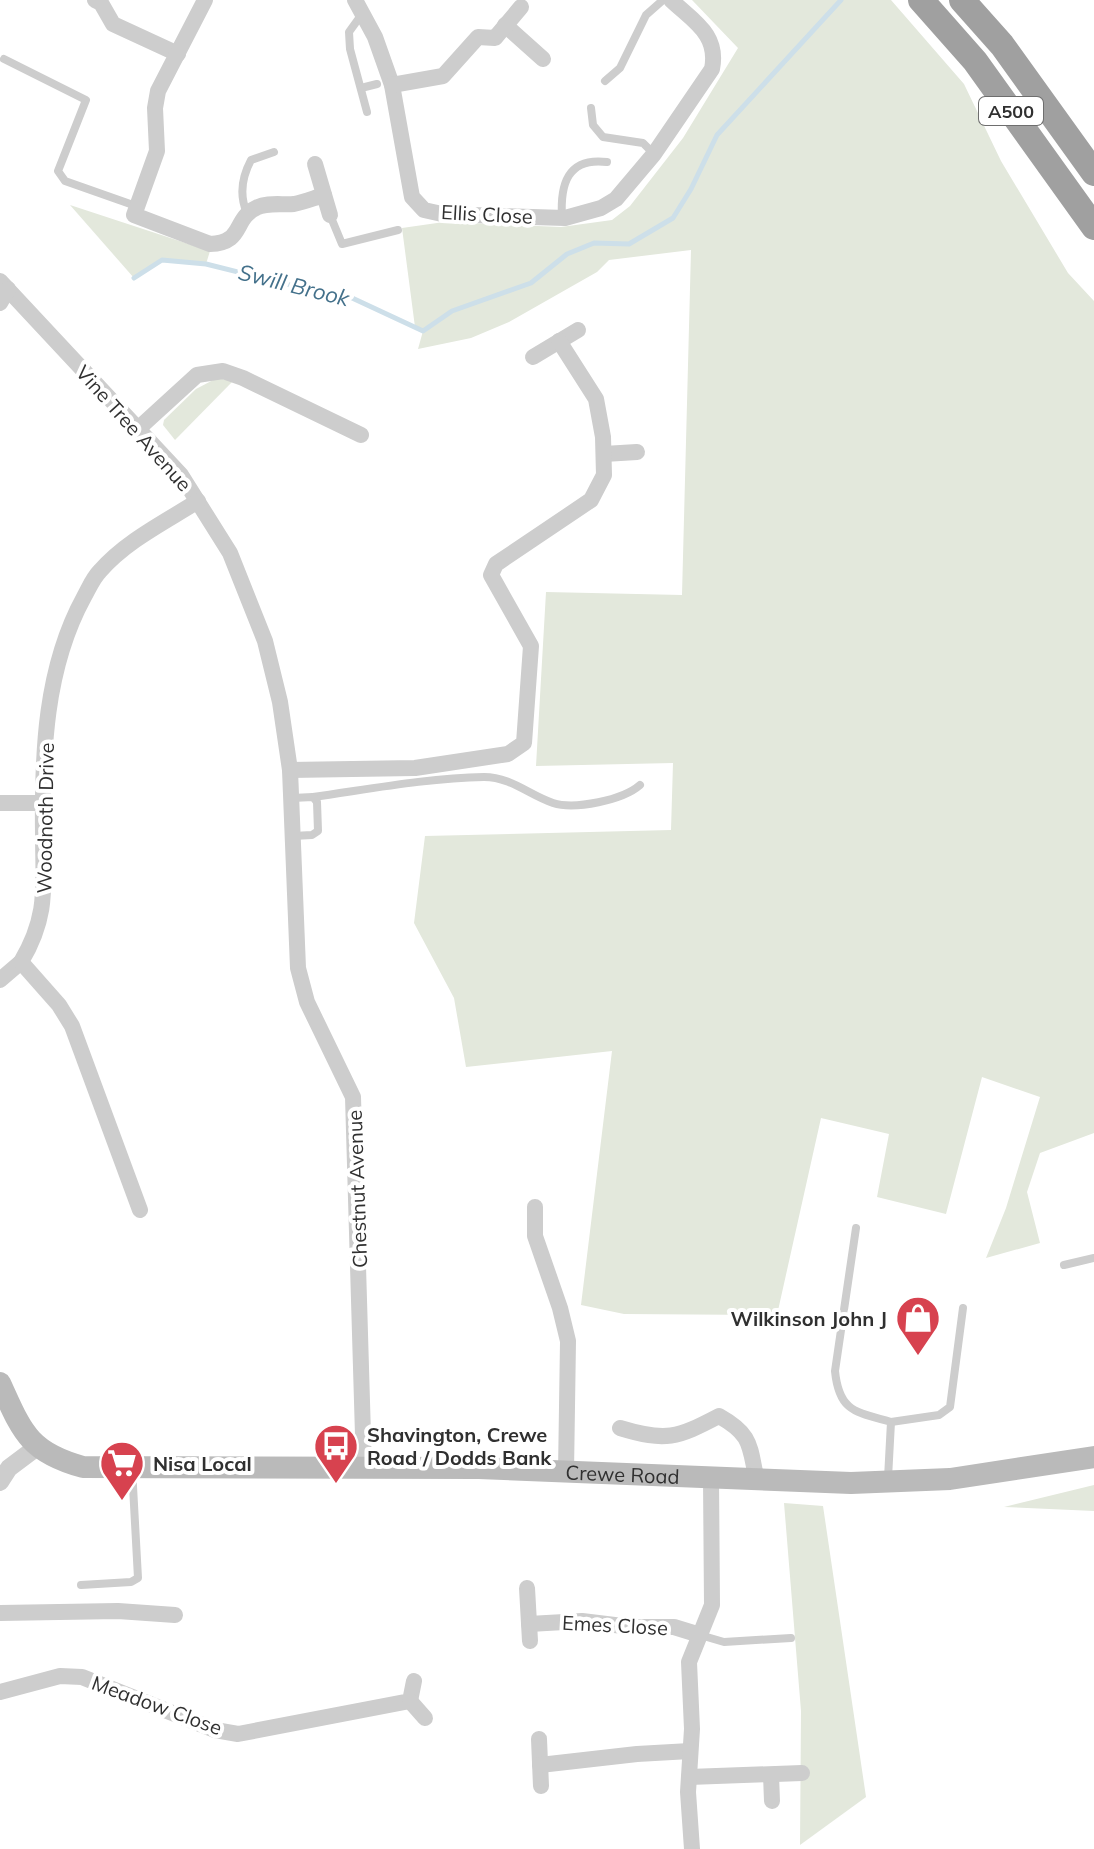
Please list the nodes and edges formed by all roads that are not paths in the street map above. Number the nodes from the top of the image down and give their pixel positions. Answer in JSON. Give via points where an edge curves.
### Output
{"nodes":[{"id":1,"x":95,"y":0,"type":"edge"},
{"id":2,"x":205,"y":0,"type":"edge"},
{"id":3,"x":663,"y":0,"type":"edge"},
{"id":4,"x":671,"y":0,"type":"edge"},
{"id":5,"x":921,"y":0,"type":"edge"},
{"id":6,"x":962,"y":0,"type":"edge"},
{"id":7,"x":358,"y":7,"type":"edge"},
{"id":8,"x":521,"y":7,"type":"dead end"},
{"id":9,"x":505,"y":25,"type":"junction"},
{"id":10,"x":178,"y":54,"type":"junction"},
{"id":11,"x":4,"y":59,"type":"dead end"},
{"id":12,"x":543,"y":59,"type":"dead end"},
{"id":13,"x":605,"y":81,"type":"dead end"},
{"id":14,"x":385,"y":84,"type":"junction"},
{"id":15,"x":361,"y":88,"type":"junction"},
{"id":16,"x":591,"y":108,"type":"dead end"},
{"id":17,"x":367,"y":112,"type":"dead end"},
{"id":18,"x":274,"y":152,"type":"dead end"},
{"id":19,"x":654,"y":154,"type":"junction"},
{"id":20,"x":607,"y":162,"type":"dead end"},
{"id":21,"x":315,"y":164,"type":"dead end"},
{"id":22,"x":1094,"y":173,"type":"edge"},
{"id":23,"x":324,"y":195,"type":"junction"},
{"id":24,"x":137,"y":207,"type":"junction"},
{"id":25,"x":248,"y":214,"type":"junction"},
{"id":26,"x":330,"y":215,"type":"joint"},
{"id":27,"x":562,"y":218,"type":"junction"},
{"id":28,"x":1094,"y":227,"type":"edge"},
{"id":29,"x":398,"y":230,"type":"dead end"},
{"id":30,"x":3,"y":291,"type":"edge"},
{"id":31,"x":578,"y":330,"type":"dead end"},
{"id":32,"x":559,"y":341,"type":"junction"},
{"id":33,"x":533,"y":357,"type":"dead end"},
{"id":34,"x":139,"y":428,"type":"junction"},
{"id":35,"x":361,"y":435,"type":"dead end"},
{"id":36,"x":637,"y":452,"type":"dead end"},
{"id":37,"x":604,"y":454,"type":"junction"},
{"id":38,"x":198,"y":501,"type":"junction"},
{"id":39,"x":285,"y":729,"type":"joint"},
{"id":40,"x":290,"y":770,"type":"junction"},
{"id":41,"x":640,"y":785,"type":"dead end"},
{"id":42,"x":313,"y":797,"type":"junction"},
{"id":43,"x":291,"y":798,"type":"junction"},
{"id":44,"x":0,"y":803,"type":"edge"},
{"id":45,"x":42,"y":803,"type":"junction"},
{"id":46,"x":292,"y":836,"type":"junction"},
{"id":47,"x":21,"y":962,"type":"junction"},
{"id":48,"x":0,"y":980,"type":"edge"},
{"id":49,"x":535,"y":1207,"type":"dead end"},
{"id":50,"x":140,"y":1210,"type":"dead end"},
{"id":51,"x":856,"y":1228,"type":"dead end"},
{"id":52,"x":1094,"y":1258,"type":"edge"},
{"id":53,"x":1064,"y":1265,"type":"dead end"},
{"id":54,"x":963,"y":1308,"type":"dead end"},
{"id":55,"x":0,"y":1383,"type":"edge"},
{"id":56,"x":891,"y":1422,"type":"junction"},
{"id":57,"x":620,"y":1428,"type":"dead end"},
{"id":58,"x":37,"y":1447,"type":"junction"},
{"id":59,"x":1094,"y":1457,"type":"edge"},
{"id":60,"x":132,"y":1467,"type":"junction"},
{"id":61,"x":364,"y":1469,"type":"junction"},
{"id":62,"x":566,"y":1472,"type":"junction"},
{"id":63,"x":711,"y":1479,"type":"junction"},
{"id":64,"x":757,"y":1481,"type":"junction"},
{"id":65,"x":0,"y":1482,"type":"edge"},
{"id":66,"x":888,"y":1483,"type":"junction"},
{"id":67,"x":81,"y":1585,"type":"dead end"},
{"id":68,"x":527,"y":1588,"type":"dead end"},
{"id":69,"x":0,"y":1613,"type":"edge"},
{"id":70,"x":175,"y":1615,"type":"dead end"},
{"id":71,"x":529,"y":1624,"type":"junction"},
{"id":72,"x":700,"y":1635,"type":"junction"},
{"id":73,"x":791,"y":1638,"type":"dead end"},
{"id":74,"x":530,"y":1641,"type":"dead end"},
{"id":75,"x":414,"y":1681,"type":"dead end"},
{"id":76,"x":0,"y":1692,"type":"edge"},
{"id":77,"x":410,"y":1701,"type":"junction"},
{"id":78,"x":425,"y":1718,"type":"dead end"},
{"id":79,"x":539,"y":1739,"type":"dead end"},
{"id":80,"x":690,"y":1751,"type":"junction"},
{"id":81,"x":540,"y":1765,"type":"junction"},
{"id":82,"x":802,"y":1773,"type":"dead end"},
{"id":83,"x":771,"y":1775,"type":"junction"},
{"id":84,"x":689,"y":1777,"type":"junction"},
{"id":85,"x":541,"y":1786,"type":"dead end"},
{"id":86,"x":772,"y":1801,"type":"dead end"},
{"id":87,"x":692,"y":1849,"type":"edge"}],
"edges":[{"from":1,"to":10,"type":"street","via":[[113,24]]},
{"from":2,"to":10,"type":"street"},
{"from":3,"to":13,"type":"lane","via":[[646,15],[620,68]]},
{"from":4,"to":19,"type":"street","name":"Ellis Close","via":[[708,35],[714,59]]},
{"from":5,"to":28,"type":"highway","number":"A500","via":[[975,61]]},
{"from":6,"to":22,"type":"highway","number":"A500","via":[[1002,45]]},
{"from":7,"to":14,"type":"street","name":"Ellis Close","via":[[375,37]]},
{"from":7,"to":15,"type":"lane","via":[[349,32]]},
{"from":8,"to":9,"type":"street"},
{"from":9,"to":12,"type":"street"},
{"from":9,"to":14,"type":"street","via":[[495,38],[478,37],[443,76]]},
{"from":10,"to":24,"type":"street","via":[[158,91],[157,151]]},
{"from":11,"to":24,"type":"lane","via":[[86,100],[58,171],[65,181]]},
{"from":14,"to":15,"type":"lane"},
{"from":14,"to":27,"type":"street","name":"Ellis Close","via":[[412,197],[424,210]]},
{"from":15,"to":17,"type":"lane"},
{"from":16,"to":19,"type":"lane","via":[[593,125],[603,137],[643,143]]},
{"from":18,"to":25,"type":"lane","via":[[251,160],[246,170],[242,202]]},
{"from":19,"to":27,"type":"street","name":"Ellis Close","via":[[616,199]]},
{"from":20,"to":27,"type":"lane","via":[[594,160],[577,167],[564,180]]},
{"from":21,"to":23,"type":"street"},
{"from":23,"to":25,"type":"street","via":[[256,207]]},
{"from":23,"to":26,"type":"street"},
{"from":24,"to":25,"type":"street","via":[[134,215],[210,244],[232,239]]},
{"from":26,"to":29,"type":"lane","via":[[342,244]]},
{"from":30,"to":34,"type":"street","name":"Vine Tree Avenue"},
{"from":31,"to":32,"type":"street"},
{"from":32,"to":33,"type":"street"},
{"from":32,"to":37,"type":"street","via":[[596,399]]},
{"from":34,"to":35,"type":"street","via":[[197,375],[223,371]]},
{"from":34,"to":38,"type":"street","name":"Vine Tree Avenue"},
{"from":36,"to":37,"type":"street"},
{"from":37,"to":40,"type":"street","via":[[604,475],[591,500],[496,564],[491,575],[531,646],[524,743],[508,754],[415,768]]},
{"from":38,"to":39,"type":"street","name":"Vine Tree Avenue","via":[[230,553],[256,614]]},
{"from":38,"to":45,"type":"street","name":"Woodnoth Drive","via":[[128,545],[98,572],[68,626],[45,742]]},
{"from":39,"to":40,"type":"street","name":"Chestnut Avenue"},
{"from":40,"to":43,"type":"street","name":"Chestnut Avenue"},
{"from":41,"to":42,"type":"lane","via":[[619,799],[570,804],[554,803],[490,777]]},
{"from":42,"to":43,"type":"lane"},
{"from":42,"to":46,"type":"lane","via":[[318,831]]},
{"from":43,"to":46,"type":"street","name":"Chestnut Avenue"},
{"from":44,"to":45,"type":"street"},
{"from":45,"to":47,"type":"street","name":"Woodnoth Drive","via":[[43,910]]},
{"from":46,"to":61,"type":"street","name":"Chestnut Avenue","via":[[302,988],[355,1111]]},
{"from":47,"to":48,"type":"street"},
{"from":47,"to":50,"type":"street","via":[[72,1026]]},
{"from":49,"to":62,"type":"street","via":[[535,1236],[568,1341]]},
{"from":51,"to":56,"type":"lane","via":[[835,1371],[837,1389],[855,1411]]},
{"from":52,"to":53,"type":"lane"},
{"from":54,"to":56,"type":"lane","via":[[950,1407],[939,1415]]},
{"from":55,"to":58,"type":"main road","name":"Crewe Road","via":[[20,1427]]},
{"from":56,"to":66,"type":"lane"},
{"from":57,"to":64,"type":"street","via":[[650,1437],[684,1434],[719,1416],[739,1427],[748,1440]]},
{"from":58,"to":60,"type":"main road","name":"Crewe Road","via":[[55,1460],[83,1467]]},
{"from":58,"to":65,"type":"street"},
{"from":59,"to":66,"type":"main road","name":"Crewe Road"},
{"from":60,"to":61,"type":"main road","name":"Crewe Road"},
{"from":60,"to":67,"type":"lane","via":[[138,1578]]},
{"from":61,"to":62,"type":"main road","name":"Crewe Road"},
{"from":62,"to":63,"type":"main road","name":"Crewe Road"},
{"from":63,"to":64,"type":"main road","name":"Crewe Road"},
{"from":63,"to":72,"type":"street","via":[[712,1605]]},
{"from":64,"to":66,"type":"main road","name":"Crewe Road"},
{"from":68,"to":71,"type":"street"},
{"from":69,"to":70,"type":"street"},
{"from":71,"to":72,"type":"street","name":"Emes Close","via":[[582,1621],[674,1627]]},
{"from":71,"to":74,"type":"street"},
{"from":72,"to":73,"type":"lane","via":[[724,1642]]},
{"from":72,"to":80,"type":"street","via":[[689,1662]]},
{"from":75,"to":77,"type":"street"},
{"from":76,"to":77,"type":"street","name":"Meadow Close","via":[[60,1676],[82,1677],[215,1730],[238,1734]]},
{"from":77,"to":78,"type":"street"},
{"from":79,"to":81,"type":"street"},
{"from":80,"to":81,"type":"street"},
{"from":80,"to":84,"type":"street"},
{"from":81,"to":85,"type":"street"},
{"from":82,"to":83,"type":"street"},
{"from":83,"to":84,"type":"street"},
{"from":83,"to":86,"type":"street"},
{"from":84,"to":87,"type":"street"}]}
